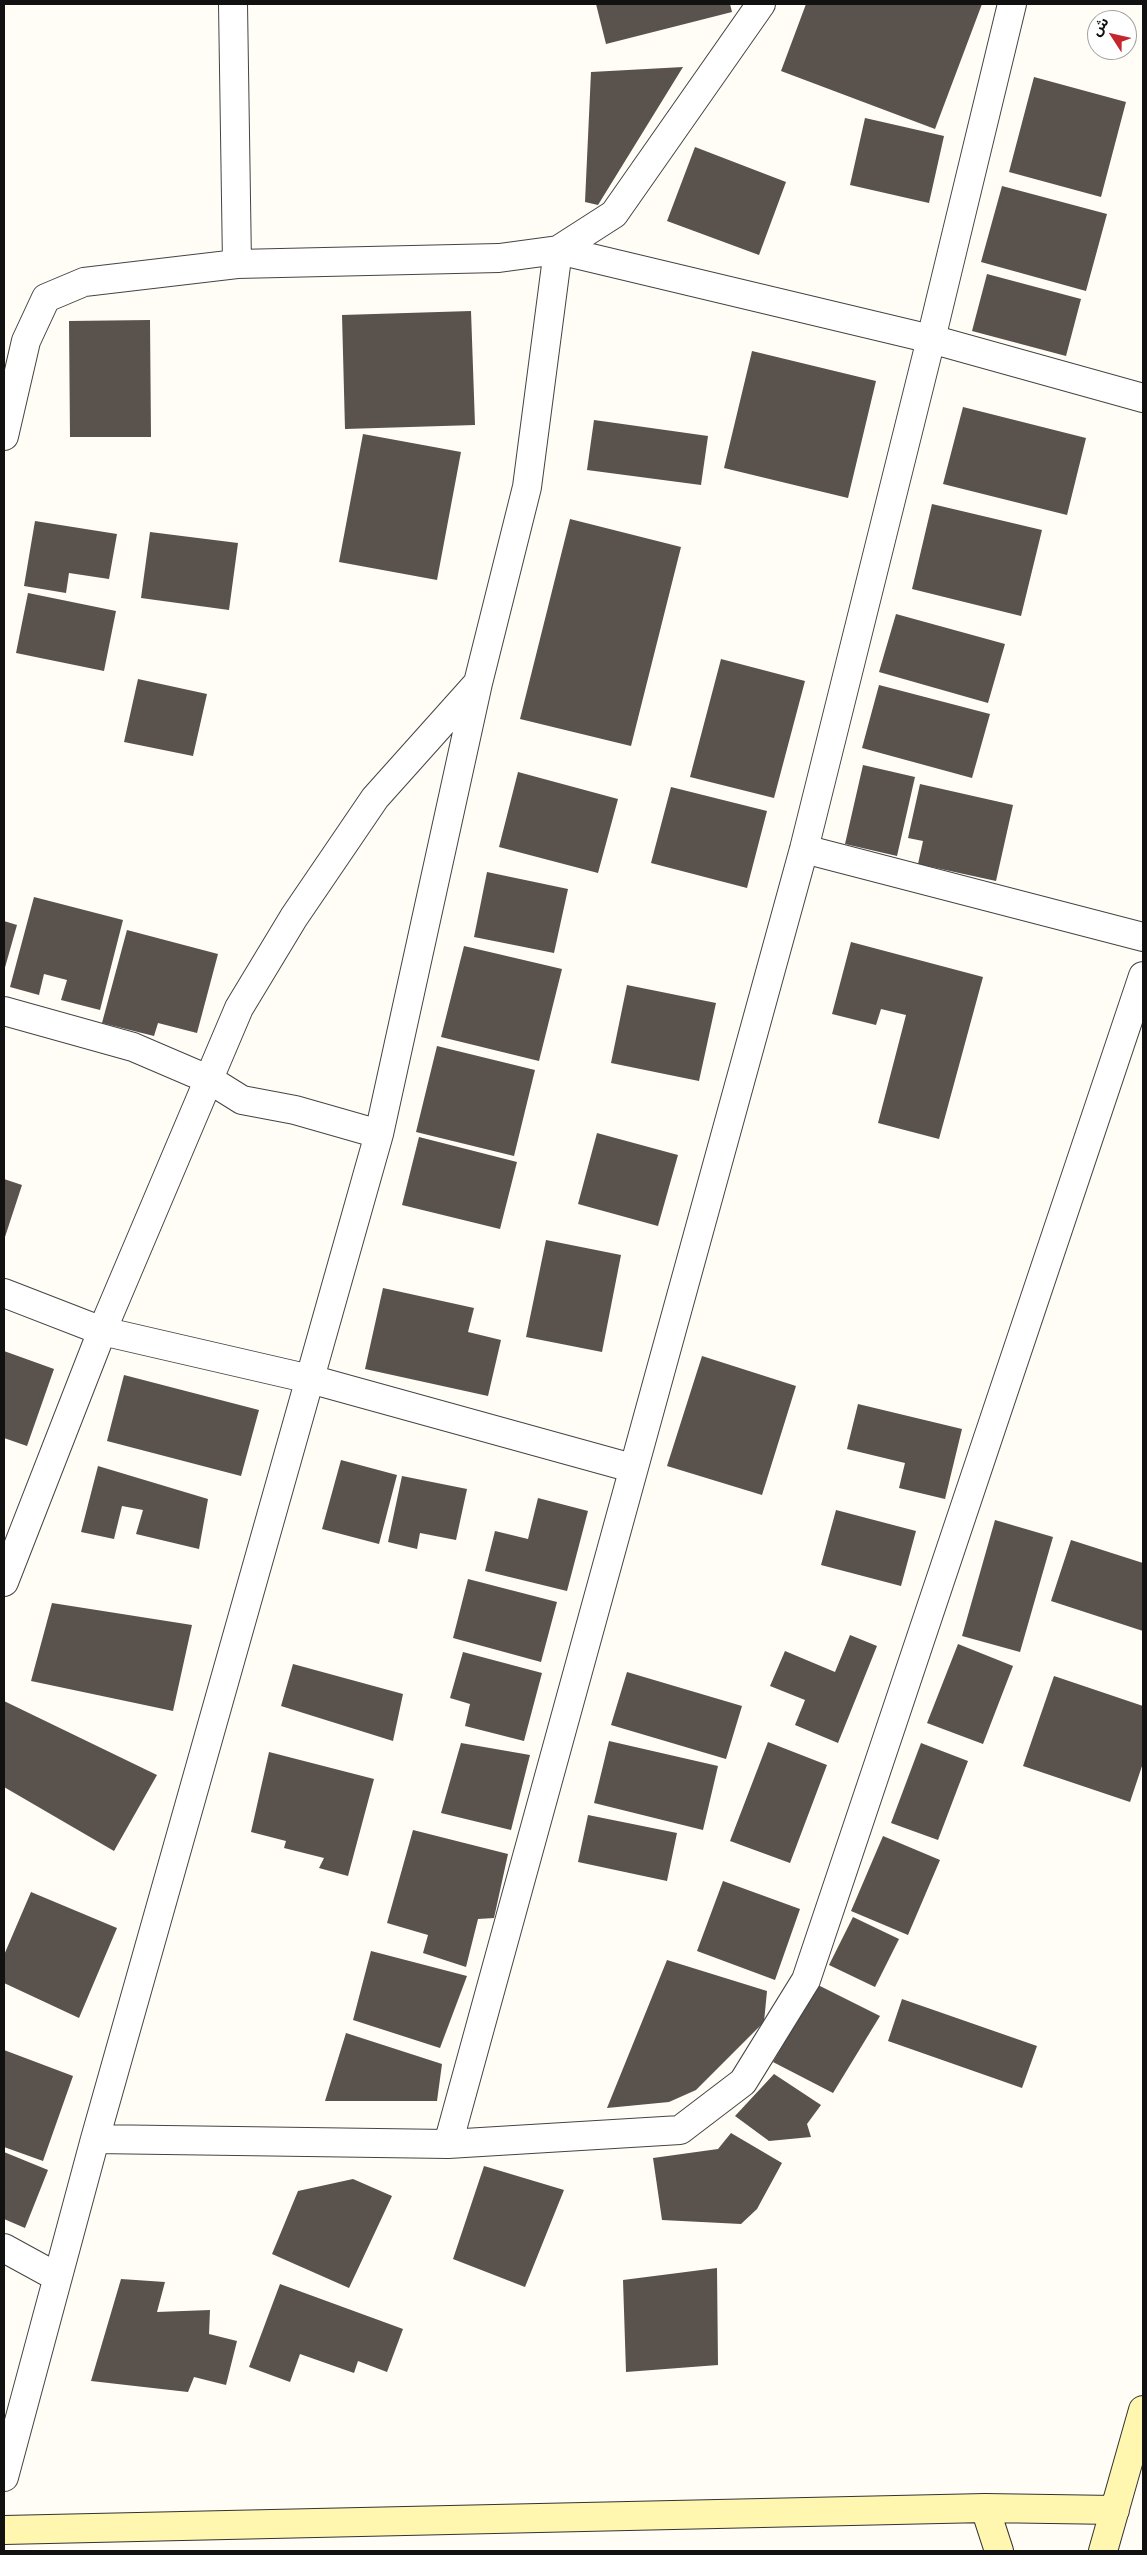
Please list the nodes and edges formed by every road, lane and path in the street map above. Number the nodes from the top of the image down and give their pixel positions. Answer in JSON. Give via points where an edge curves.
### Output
{"nodes":[{"id":1,"x":233,"y":4,"type":"edge"},
{"id":2,"x":760,"y":4,"type":"edge"},
{"id":3,"x":1012,"y":4,"type":"edge"},
{"id":4,"x":558,"y":250,"type":"junction"},
{"id":5,"x":237,"y":264,"type":"junction"},
{"id":6,"x":931,"y":339,"type":"junction"},
{"id":7,"x":1143,"y":398,"type":"edge"},
{"id":8,"x":4,"y":436,"type":"edge"},
{"id":9,"x":478,"y":683,"type":"junction"},
{"id":10,"x":804,"y":849,"type":"junction"},
{"id":11,"x":1143,"y":937,"type":"edge"},
{"id":12,"x":1143,"y":976,"type":"edge"},
{"id":13,"x":4,"y":1010,"type":"edge"},
{"id":14,"x":210,"y":1080,"type":"junction"},
{"id":15,"x":379,"y":1134,"type":"junction"},
{"id":16,"x":4,"y":1293,"type":"edge"},
{"id":17,"x":102,"y":1331,"type":"junction"},
{"id":18,"x":310,"y":1379,"type":"junction"},
{"id":19,"x":632,"y":1468,"type":"junction"},
{"id":20,"x":4,"y":1582,"type":"edge"},
{"id":21,"x":95,"y":2139,"type":"junction"},
{"id":22,"x":448,"y":2144,"type":"junction"},
{"id":23,"x":4,"y":2248,"type":"edge"},
{"id":24,"x":57,"y":2277,"type":"junction"},
{"id":25,"x":1143,"y":2410,"type":"edge"},
{"id":26,"x":4,"y":2477,"type":"edge"},
{"id":27,"x":986,"y":2508,"type":"junction"},
{"id":28,"x":1115,"y":2510,"type":"junction"},
{"id":29,"x":4,"y":2530,"type":"edge"},
{"id":30,"x":999,"y":2551,"type":"edge"},
{"id":31,"x":1103,"y":2551,"type":"edge"}],
"edges":[{"from":1,"to":5,"type":"street"},
{"from":2,"to":4,"type":"street","via":[[614,214]]},
{"from":3,"to":6,"type":"street"},
{"from":4,"to":5,"type":"street","via":[[498,258]]},
{"from":4,"to":6,"type":"street"},
{"from":4,"to":9,"type":"street","via":[[527,487]]},
{"from":5,"to":8,"type":"street","via":[[84,282],[46,298],[26,341]]},
{"from":6,"to":7,"type":"street"},
{"from":6,"to":10,"type":"street"},
{"from":9,"to":14,"type":"street","via":[[375,798],[294,917],[239,1008]]},
{"from":9,"to":15,"type":"street"},
{"from":10,"to":11,"type":"street"},
{"from":10,"to":19,"type":"street"},
{"from":12,"to":22,"type":"street","via":[[806,1980],[742,2082],[680,2130]]},
{"from":13,"to":14,"type":"street","via":[[133,1047]]},
{"from":14,"to":15,"type":"street","via":[[242,1100],[295,1110]]},
{"from":14,"to":17,"type":"street"},
{"from":15,"to":18,"type":"street"},
{"from":16,"to":17,"type":"street"},
{"from":17,"to":18,"type":"street"},
{"from":17,"to":20,"type":"street"},
{"from":18,"to":19,"type":"street"},
{"from":18,"to":21,"type":"street"},
{"from":19,"to":22,"type":"street"},
{"from":21,"to":22,"type":"street"},
{"from":21,"to":24,"type":"street"},
{"from":23,"to":24,"type":"street"},
{"from":24,"to":26,"type":"street"},
{"from":25,"to":28,"type":"main road"},
{"from":27,"to":28,"type":"main road"},
{"from":27,"to":29,"type":"main road"},
{"from":27,"to":30,"type":"main road"},
{"from":28,"to":31,"type":"main road"}]}
